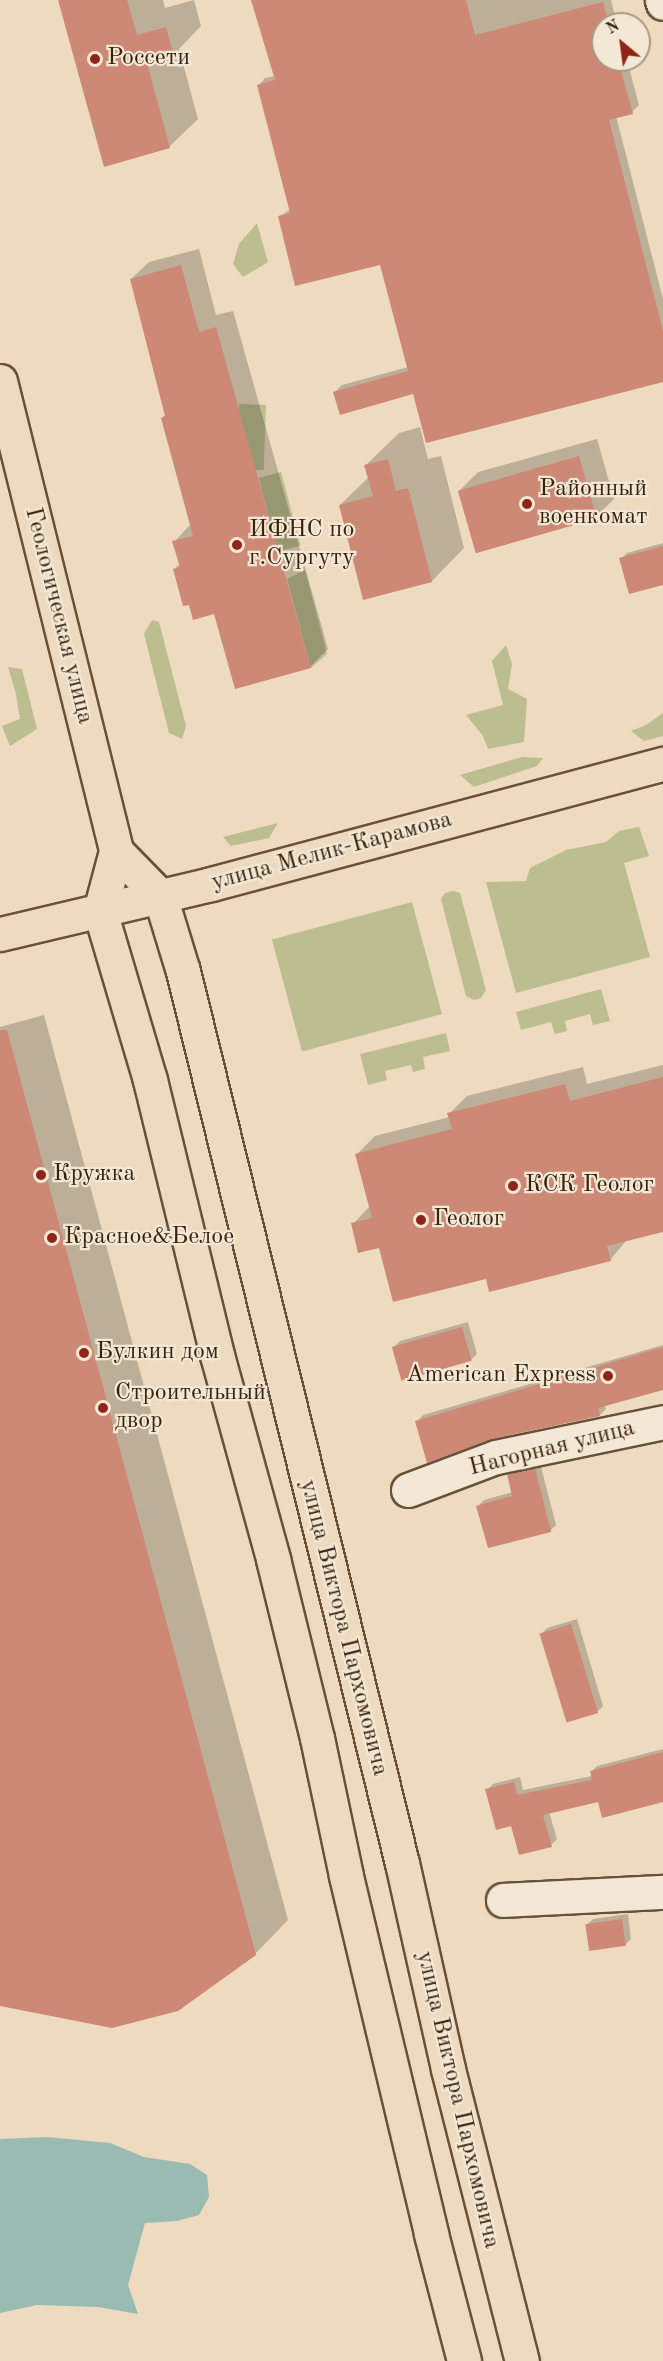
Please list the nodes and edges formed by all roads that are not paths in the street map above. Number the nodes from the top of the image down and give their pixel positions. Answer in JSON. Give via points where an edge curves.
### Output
{"nodes":[{"id":1,"x":0,"y":381,"type":"edge"},
{"id":2,"x":663,"y":764,"type":"edge"},
{"id":3,"x":116,"y":851,"type":"junction"},
{"id":4,"x":160,"y":896,"type":"junction"},
{"id":5,"x":100,"y":912,"type":"junction"},
{"id":6,"x":0,"y":934,"type":"edge"},
{"id":7,"x":663,"y":1422,"type":"edge"},
{"id":8,"x":408,"y":1491,"type":"dead end"},
{"id":9,"x":369,"y":1728,"type":"junction"},
{"id":10,"x":317,"y":1738,"type":"junction"},
{"id":11,"x":663,"y":1892,"type":"edge"},
{"id":12,"x":503,"y":1900,"type":"dead end"},
{"id":13,"x":464,"y":2361,"type":"edge"},
{"id":14,"x":522,"y":2361,"type":"edge"}],
"edges":[{"from":1,"to":3,"type":"main road","name":"Геологическая улица"},
{"from":2,"to":4,"type":"main road","name":"улица Мелик-Карамова"},
{"from":3,"to":4,"type":"main road"},
{"from":3,"to":5,"type":"main road","name":"Геологическая улица"},
{"from":4,"to":5,"type":"main road","name":"улица Мелик-Карамова"},
{"from":4,"to":9,"type":"main road","name":"улица Виктора Пархомовича","via":[[183,971],[245,1217],[262,1300]]},
{"from":5,"to":6,"type":"main road","name":"улица Мелик-Карамова"},
{"from":5,"to":10,"type":"main road","via":[[150,1080]]},
{"from":7,"to":8,"type":"street","name":"Нагорная улица","via":[[496,1458]]},
{"from":9,"to":10,"type":"main road"},
{"from":9,"to":14,"type":"main road","name":"улица Виктора Пархомовича","via":[[448,2070]]},
{"from":10,"to":13,"type":"main road","via":[[388,2053]]},
{"from":11,"to":12,"type":"street"}]}
